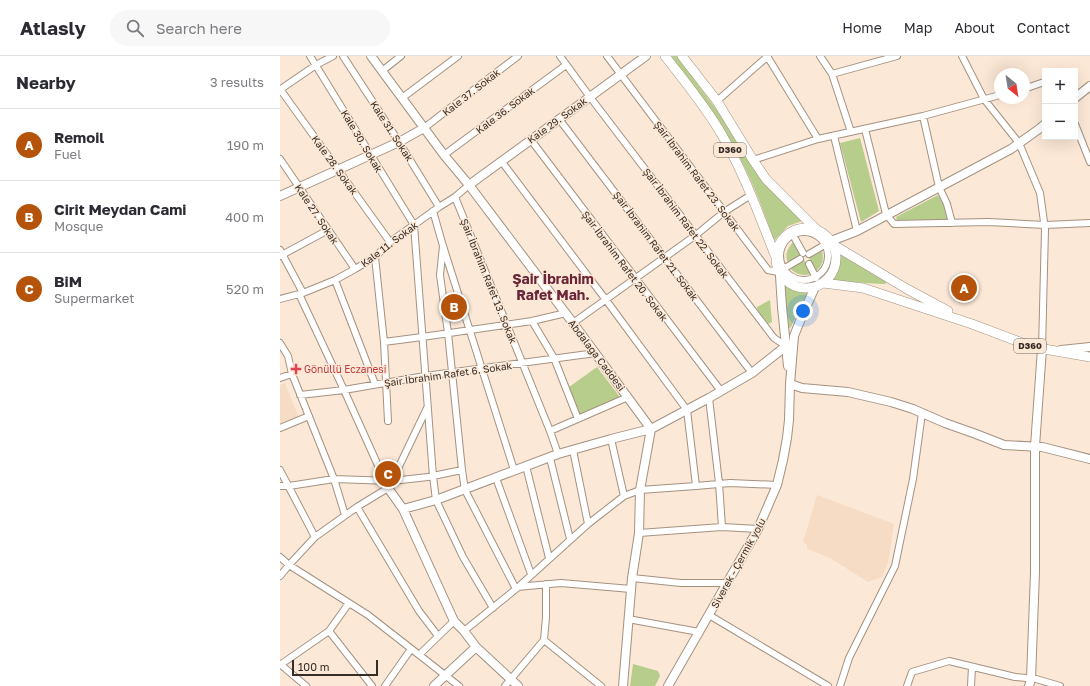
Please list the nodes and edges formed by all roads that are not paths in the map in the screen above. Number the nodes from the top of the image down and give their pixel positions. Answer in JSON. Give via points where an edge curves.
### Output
{"nodes":[{"id":1,"x":310,"y":56,"type":"edge"},
{"id":2,"x":333,"y":56,"type":"edge"},
{"id":3,"x":343,"y":56,"type":"edge"},
{"id":4,"x":371,"y":56,"type":"edge"},
{"id":5,"x":401,"y":56,"type":"edge"},
{"id":6,"x":458,"y":56,"type":"edge"},
{"id":7,"x":518,"y":56,"type":"edge"},
{"id":8,"x":560,"y":56,"type":"edge"},
{"id":9,"x":607,"y":56,"type":"edge"},
{"id":10,"x":646,"y":56,"type":"edge"},
{"id":11,"x":665,"y":56,"type":"edge"},
{"id":12,"x":682,"y":56,"type":"edge"},
{"id":13,"x":768,"y":56,"type":"edge"},
{"id":14,"x":820,"y":56,"type":"edge"},
{"id":15,"x":897,"y":56,"type":"edge"},
{"id":16,"x":962,"y":56,"type":"edge"},
{"id":17,"x":316,"y":65,"type":"junction"},
{"id":18,"x":566,"y":65,"type":"junction"},
{"id":19,"x":382,"y":71,"type":"junction"},
{"id":20,"x":620,"y":74,"type":"junction"},
{"id":21,"x":832,"y":74,"type":"junction"},
{"id":22,"x":1042,"y":83,"type":"edge"},
{"id":23,"x":1090,"y":86,"type":"edge"},
{"id":24,"x":1030,"y":87,"type":"edge"},
{"id":25,"x":280,"y":89,"type":"edge"},
{"id":26,"x":1078,"y":96,"type":"edge"},
{"id":27,"x":590,"y":97,"type":"junction"},
{"id":28,"x":994,"y":97,"type":"edge"},
{"id":29,"x":402,"y":98,"type":"junction"},
{"id":30,"x":984,"y":100,"type":"junction"},
{"id":31,"x":717,"y":101,"type":"junction"},
{"id":32,"x":923,"y":116,"type":"junction"},
{"id":33,"x":559,"y":119,"type":"junction"},
{"id":34,"x":1042,"y":126,"type":"edge"},
{"id":35,"x":424,"y":128,"type":"junction"},
{"id":36,"x":865,"y":129,"type":"junction"},
{"id":37,"x":851,"y":132,"type":"junction"},
{"id":38,"x":1078,"y":132,"type":"edge"},
{"id":39,"x":834,"y":136,"type":"junction"},
{"id":40,"x":818,"y":139,"type":"junction"},
{"id":41,"x":530,"y":140,"type":"junction"},
{"id":42,"x":399,"y":142,"type":"junction"},
{"id":43,"x":1019,"y":143,"type":"junction"},
{"id":44,"x":371,"y":155,"type":"junction"},
{"id":45,"x":444,"y":155,"type":"junction"},
{"id":46,"x":280,"y":160,"type":"edge"},
{"id":47,"x":753,"y":160,"type":"junction"},
{"id":48,"x":502,"y":162,"type":"junction"},
{"id":49,"x":1090,"y":162,"type":"edge"},
{"id":50,"x":338,"y":170,"type":"junction"},
{"id":51,"x":469,"y":186,"type":"junction"},
{"id":52,"x":299,"y":187,"type":"junction"},
{"id":53,"x":939,"y":187,"type":"junction"},
{"id":54,"x":751,"y":195,"type":"junction"},
{"id":55,"x":280,"y":196,"type":"edge"},
{"id":56,"x":455,"y":197,"type":"junction"},
{"id":57,"x":439,"y":207,"type":"junction"},
{"id":58,"x":434,"y":211,"type":"junction"},
{"id":59,"x":724,"y":212,"type":"junction"},
{"id":60,"x":886,"y":214,"type":"junction"},
{"id":61,"x":952,"y":223,"type":"junction"},
{"id":62,"x":1090,"y":223,"type":"edge"},
{"id":63,"x":414,"y":225,"type":"junction"},
{"id":64,"x":1044,"y":225,"type":"junction"},
{"id":65,"x":328,"y":230,"type":"junction"},
{"id":66,"x":817,"y":230,"type":"junction"},
{"id":67,"x":857,"y":230,"type":"junction"},
{"id":68,"x":696,"y":235,"type":"junction"},
{"id":69,"x":793,"y":235,"type":"junction"},
{"id":70,"x":390,"y":242,"type":"junction"},
{"id":71,"x":830,"y":243,"type":"junction"},
{"id":72,"x":443,"y":246,"type":"junction"},
{"id":73,"x":281,"y":253,"type":"edge"},
{"id":74,"x":775,"y":255,"type":"junction"},
{"id":75,"x":375,"y":257,"type":"junction"},
{"id":76,"x":665,"y":257,"type":"junction"},
{"id":77,"x":800,"y":259,"type":"dead end"},
{"id":78,"x":809,"y":264,"type":"dead end"},
{"id":79,"x":355,"y":269,"type":"junction"},
{"id":80,"x":781,"y":272,"type":"junction"},
{"id":81,"x":635,"y":278,"type":"junction"},
{"id":82,"x":335,"y":280,"type":"junction"},
{"id":83,"x":818,"y":283,"type":"junction"},
{"id":84,"x":301,"y":293,"type":"junction"},
{"id":85,"x":281,"y":296,"type":"edge"},
{"id":86,"x":606,"y":300,"type":"junction"},
{"id":87,"x":566,"y":313,"type":"junction"},
{"id":88,"x":532,"y":321,"type":"junction"},
{"id":89,"x":573,"y":323,"type":"junction"},
{"id":90,"x":506,"y":324,"type":"junction"},
{"id":91,"x":972,"y":324,"type":"junction"},
{"id":92,"x":470,"y":329,"type":"junction"},
{"id":93,"x":448,"y":333,"type":"junction"},
{"id":94,"x":794,"y":336,"type":"junction"},
{"id":95,"x":422,"y":337,"type":"junction"},
{"id":96,"x":384,"y":342,"type":"junction"},
{"id":97,"x":280,"y":343,"type":"edge"},
{"id":98,"x":786,"y":346,"type":"junction"},
{"id":99,"x":1090,"y":347,"type":"edge"},
{"id":100,"x":1042,"y":349,"type":"junction"},
{"id":101,"x":1055,"y":351,"type":"junction"},
{"id":102,"x":596,"y":353,"type":"junction"},
{"id":103,"x":1090,"y":357,"type":"edge"},
{"id":104,"x":554,"y":358,"type":"junction"},
{"id":105,"x":523,"y":363,"type":"junction"},
{"id":106,"x":482,"y":369,"type":"junction"},
{"id":107,"x":451,"y":373,"type":"junction"},
{"id":108,"x":752,"y":373,"type":"junction"},
{"id":109,"x":292,"y":374,"type":"junction"},
{"id":110,"x":425,"y":376,"type":"junction"},
{"id":111,"x":280,"y":378,"type":"edge"},
{"id":112,"x":386,"y":383,"type":"junction"},
{"id":113,"x":375,"y":384,"type":"junction"},
{"id":114,"x":790,"y":384,"type":"junction"},
{"id":115,"x":344,"y":390,"type":"junction"},
{"id":116,"x":721,"y":391,"type":"junction"},
{"id":117,"x":300,"y":395,"type":"junction"},
{"id":118,"x":628,"y":397,"type":"junction"},
{"id":119,"x":709,"y":398,"type":"junction"},
{"id":120,"x":427,"y":407,"type":"junction"},
{"id":121,"x":687,"y":410,"type":"junction"},
{"id":122,"x":922,"y":413,"type":"junction"},
{"id":123,"x":309,"y":416,"type":"junction"},
{"id":124,"x":578,"y":419,"type":"junction"},
{"id":125,"x":388,"y":421,"type":"dead end"},
{"id":126,"x":280,"y":428,"type":"edge"},
{"id":127,"x":651,"y":430,"type":"junction"},
{"id":128,"x":550,"y":431,"type":"junction"},
{"id":129,"x":611,"y":439,"type":"junction"},
{"id":130,"x":1035,"y":446,"type":"junction"},
{"id":131,"x":573,"y":450,"type":"junction"},
{"id":132,"x":558,"y":454,"type":"junction"},
{"id":133,"x":550,"y":458,"type":"junction"},
{"id":134,"x":1090,"y":459,"type":"edge"},
{"id":135,"x":526,"y":466,"type":"junction"},
{"id":136,"x":280,"y":470,"type":"edge"},
{"id":137,"x":462,"y":470,"type":"junction"},
{"id":138,"x":514,"y":470,"type":"junction"},
{"id":139,"x":433,"y":476,"type":"junction"},
{"id":140,"x":496,"y":478,"type":"junction"},
{"id":141,"x":334,"y":479,"type":"junction"},
{"id":142,"x":720,"y":483,"type":"junction"},
{"id":143,"x":388,"y":484,"type":"junction"},
{"id":144,"x":776,"y":485,"type":"junction"},
{"id":145,"x":280,"y":486,"type":"edge"},
{"id":146,"x":289,"y":486,"type":"junction"},
{"id":147,"x":696,"y":486,"type":"junction"},
{"id":148,"x":465,"y":490,"type":"junction"},
{"id":149,"x":640,"y":490,"type":"junction"},
{"id":150,"x":624,"y":496,"type":"junction"},
{"id":151,"x":436,"y":500,"type":"junction"},
{"id":152,"x":357,"y":507,"type":"junction"},
{"id":153,"x":403,"y":509,"type":"junction"},
{"id":154,"x":345,"y":515,"type":"junction"},
{"id":155,"x":588,"y":524,"type":"junction"},
{"id":156,"x":722,"y":527,"type":"junction"},
{"id":157,"x":758,"y":529,"type":"junction"},
{"id":158,"x":639,"y":533,"type":"junction"},
{"id":159,"x":315,"y":538,"type":"junction"},
{"id":160,"x":570,"y":539,"type":"junction"},
{"id":161,"x":280,"y":558,"type":"edge"},
{"id":162,"x":549,"y":558,"type":"junction"},
{"id":163,"x":290,"y":565,"type":"junction"},
{"id":164,"x":531,"y":574,"type":"junction"},
{"id":165,"x":280,"y":576,"type":"edge"},
{"id":166,"x":632,"y":578,"type":"junction"},
{"id":167,"x":727,"y":583,"type":"junction"},
{"id":168,"x":546,"y":584,"type":"junction"},
{"id":169,"x":516,"y":588,"type":"junction"},
{"id":170,"x":631,"y":589,"type":"junction"},
{"id":171,"x":349,"y":603,"type":"junction"},
{"id":172,"x":493,"y":608,"type":"junction"},
{"id":173,"x":709,"y":615,"type":"junction"},
{"id":174,"x":628,"y":619,"type":"junction"},
{"id":175,"x":454,"y":621,"type":"junction"},
{"id":176,"x":329,"y":631,"type":"junction"},
{"id":177,"x":464,"y":631,"type":"junction"},
{"id":178,"x":699,"y":632,"type":"junction"},
{"id":179,"x":438,"y":636,"type":"junction"},
{"id":180,"x":544,"y":640,"type":"junction"},
{"id":181,"x":476,"y":647,"type":"junction"},
{"id":182,"x":411,"y":649,"type":"junction"},
{"id":183,"x":419,"y":655,"type":"junction"},
{"id":184,"x":280,"y":664,"type":"edge"},
{"id":185,"x":972,"y":667,"type":"junction"},
{"id":186,"x":445,"y":676,"type":"junction"},
{"id":187,"x":1030,"y":682,"type":"edge"},
{"id":188,"x":508,"y":683,"type":"edge"},
{"id":189,"x":306,"y":686,"type":"edge"},
{"id":190,"x":372,"y":686,"type":"edge"},
{"id":191,"x":385,"y":686,"type":"edge"},
{"id":192,"x":434,"y":686,"type":"edge"},
{"id":193,"x":459,"y":686,"type":"edge"},
{"id":194,"x":518,"y":686,"type":"edge"},
{"id":195,"x":601,"y":686,"type":"edge"},
{"id":196,"x":623,"y":686,"type":"edge"},
{"id":197,"x":668,"y":686,"type":"edge"},
{"id":198,"x":828,"y":686,"type":"edge"},
{"id":199,"x":840,"y":686,"type":"edge"},
{"id":200,"x":907,"y":686,"type":"edge"},
{"id":201,"x":970,"y":686,"type":"edge"},
{"id":202,"x":1060,"y":686,"type":"edge"}],
"edges":[{"from":1,"to":17,"type":"street","name":"Kale 30. Sokak"},
{"from":2,"to":17,"type":"street"},
{"from":3,"to":42,"type":"street","name":"Kale 31. Sokak"},
{"from":4,"to":19,"type":"street","name":"Abdalağa Caddesi"},
{"from":5,"to":19,"type":"street"},
{"from":6,"to":29,"type":"street"},
{"from":7,"to":35,"type":"street","name":"Kale 37. Sokak"},
{"from":8,"to":18,"type":"street","name":"Şair İbrahim Rafet 22. Sokak"},
{"from":9,"to":20,"type":"street","name":"Şair İbrahim Rafet 23. Sokak"},
{"from":10,"to":20,"type":"street","name":"Kale 29. Sokak"},
{"from":11,"to":54,"type":"main road","number":"D360","via":[[722,135]]},
{"from":12,"to":31,"type":"main road","number":"D360"},
{"from":13,"to":31,"type":"street"},
{"from":13,"to":40,"type":"street"},
{"from":14,"to":21,"type":"street"},
{"from":15,"to":21,"type":"street"},
{"from":16,"to":30,"type":"street"},
{"from":17,"to":25,"type":"street"},
{"from":17,"to":44,"type":"street","name":"Kale 30. Sokak"},
{"from":18,"to":27,"type":"street","name":"Şair İbrahim Rafet 22. Sokak"},
{"from":18,"to":45,"type":"street","name":"Kale 36. Sokak"},
{"from":19,"to":29,"type":"street","name":"Abdalağa Caddesi"},
{"from":20,"to":27,"type":"street","name":"Kale 29. Sokak"},
{"from":20,"to":59,"type":"street","name":"Şair İbrahim Rafet 23. Sokak"},
{"from":21,"to":37,"type":"street"},
{"from":22,"to":24,"type":"street"},
{"from":23,"to":26,"type":"street"},
{"from":25,"to":50,"type":"street","name":"Kale 28. Sokak"},
{"from":27,"to":33,"type":"street","name":"Kale 29. Sokak"},
{"from":27,"to":68,"type":"street","name":"Şair İbrahim Rafet 22. Sokak"},
{"from":28,"to":30,"type":"street"},
{"from":29,"to":35,"type":"street","name":"Abdalağa Caddesi"},
{"from":30,"to":32,"type":"street"},
{"from":30,"to":43,"type":"street"},
{"from":31,"to":47,"type":"main road","number":"D360"},
{"from":32,"to":36,"type":"street"},
{"from":32,"to":53,"type":"street"},
{"from":33,"to":41,"type":"street","name":"Kale 29. Sokak"},
{"from":33,"to":76,"type":"street","name":"Şair İbrahim Rafet 21. Sokak"},
{"from":34,"to":43,"type":"street"},
{"from":35,"to":42,"type":"street"},
{"from":35,"to":45,"type":"street","name":"Abdalağa Caddesi"},
{"from":36,"to":37,"type":"street"},
{"from":36,"to":60,"type":"street"},
{"from":37,"to":39,"type":"street"},
{"from":38,"to":49,"type":"street"},
{"from":39,"to":40,"type":"street"},
{"from":39,"to":67,"type":"street"},
{"from":40,"to":47,"type":"street"},
{"from":41,"to":48,"type":"street","name":"Kale 29. Sokak"},
{"from":41,"to":81,"type":"street","name":"Şair İbrahim Rafet 20. Sokak"},
{"from":42,"to":44,"type":"street"},
{"from":42,"to":57,"type":"street","name":"Kale 31. Sokak"},
{"from":43,"to":53,"type":"street"},
{"from":43,"to":64,"type":"street","via":[[1040,194]]},
{"from":44,"to":50,"type":"street"},
{"from":44,"to":63,"type":"street","name":"Kale 30. Sokak"},
{"from":45,"to":51,"type":"street","name":"Abdalağa Caddesi"},
{"from":46,"to":52,"type":"street","name":"Kale 27. Sokak"},
{"from":47,"to":66,"type":"main road","number":"D360","via":[[766,179]]},
{"from":48,"to":51,"type":"street","name":"Kale 29. Sokak"},
{"from":48,"to":86,"type":"street"},
{"from":50,"to":52,"type":"street"},
{"from":50,"to":70,"type":"street","name":"Kale 28. Sokak"},
{"from":51,"to":56,"type":"street","name":"Kale 11. Sokak"},
{"from":51,"to":87,"type":"street","name":"Abdalağa Caddesi"},
{"from":52,"to":55,"type":"street"},
{"from":52,"to":65,"type":"street","name":"Kale 27. Sokak"},
{"from":53,"to":60,"type":"street"},
{"from":53,"to":61,"type":"street"},
{"from":54,"to":59,"type":"street"},
{"from":54,"to":74,"type":"main road","number":"D360"},
{"from":56,"to":57,"type":"street","name":"Kale 11. Sokak"},
{"from":56,"to":90,"type":"street","name":"Şair İbrahim Rafet 13. Sokak"},
{"from":57,"to":58,"type":"street","name":"Kale 11. Sokak"},
{"from":58,"to":63,"type":"street","name":"Kale 11. Sokak"},
{"from":58,"to":72,"type":"street"},
{"from":59,"to":68,"type":"street"},
{"from":59,"to":80,"type":"street","name":"Şair İbrahim Rafet 23. Sokak","via":[[768,270]]},
{"from":60,"to":61,"type":"street","via":[[894,224]]},
{"from":60,"to":67,"type":"street"},
{"from":61,"to":64,"type":"street"},
{"from":62,"to":64,"type":"street"},
{"from":63,"to":70,"type":"street","name":"Kale 11. Sokak"},
{"from":63,"to":95,"type":"street"},
{"from":64,"to":100,"type":"street"},
{"from":65,"to":73,"type":"street"},
{"from":65,"to":79,"type":"street","name":"Kale 27. Sokak"},
{"from":66,"to":71,"type":"main road"},
{"from":66,"to":74,"type":"main road","via":[[801,228],[786,234]]},
{"from":67,"to":71,"type":"street"},
{"from":68,"to":76,"type":"street"},
{"from":68,"to":98,"type":"street","name":"Şair İbrahim Rafet 22. Sokak","via":[[774,338]]},
{"from":69,"to":71,"type":"street","via":[[810,233]]},
{"from":69,"to":71,"type":"street","via":[[806,253]]},
{"from":69,"to":80,"type":"street","via":[[787,239],[780,253]]},
{"from":70,"to":75,"type":"street","name":"Kale 11. Sokak"},
{"from":71,"to":83,"type":"main road","via":[[836,252],[834,270],[830,277]]},
{"from":71,"to":91,"type":"main road","number":"D360"},
{"from":72,"to":92,"type":"street"},
{"from":72,"to":93,"type":"street","via":[[440,275]]},
{"from":73,"to":84,"type":"street"},
{"from":74,"to":80,"type":"main road","via":[[776,264]]},
{"from":75,"to":79,"type":"street","name":"Kale 11. Sokak"},
{"from":75,"to":96,"type":"street"},
{"from":76,"to":81,"type":"street"},
{"from":76,"to":108,"type":"street","name":"Şair İbrahim Rafet 21. Sokak"},
{"from":77,"to":80,"type":"street"},
{"from":78,"to":83,"type":"street"},
{"from":79,"to":82,"type":"street","name":"Kale 11. Sokak"},
{"from":80,"to":83,"type":"main road","via":[[786,282],[792,286],[808,289]]},
{"from":80,"to":98,"type":"street","name":"Siverek - Çermik yolu"},
{"from":81,"to":86,"type":"street"},
{"from":81,"to":116,"type":"street","name":"Şair İbrahim Rafet 20. Sokak"},
{"from":82,"to":84,"type":"street","name":"Kale 11. Sokak"},
{"from":82,"to":113,"type":"street"},
{"from":83,"to":91,"type":"main road","number":"D360","via":[[863,288]]},
{"from":83,"to":94,"type":"street","name":"Siverek - Çermik yolu"},
{"from":84,"to":85,"type":"street","name":"Kale 11. Sokak"},
{"from":84,"to":115,"type":"street"},
{"from":86,"to":89,"type":"street"},
{"from":86,"to":121,"type":"street"},
{"from":87,"to":88,"type":"street"},
{"from":87,"to":89,"type":"street","name":"Abdalağa Caddesi"},
{"from":88,"to":90,"type":"street"},
{"from":88,"to":104,"type":"street"},
{"from":89,"to":102,"type":"street","name":"Abdalağa Caddesi"},
{"from":90,"to":92,"type":"street"},
{"from":90,"to":105,"type":"street","name":"Şair İbrahim Rafet 13. Sokak"},
{"from":91,"to":100,"type":"main road","number":"D360"},
{"from":92,"to":93,"type":"street"},
{"from":92,"to":106,"type":"street"},
{"from":93,"to":95,"type":"street"},
{"from":93,"to":107,"type":"street"},
{"from":94,"to":98,"type":"street"},
{"from":94,"to":114,"type":"street","name":"Siverek - Çermik yolu"},
{"from":95,"to":96,"type":"street"},
{"from":95,"to":110,"type":"street"},
{"from":96,"to":112,"type":"street"},
{"from":97,"to":109,"type":"street","via":[[288,356]]},
{"from":98,"to":108,"type":"street"},
{"from":98,"to":114,"type":"street","name":"Siverek - Çermik yolu"},
{"from":99,"to":101,"type":"street"},
{"from":100,"to":101,"type":"main road","number":"D360"},
{"from":100,"to":130,"type":"street"},
{"from":101,"to":103,"type":"main road","number":"D360"},
{"from":102,"to":104,"type":"street","name":"Şair İbrahim Rafet 6. Sokak"},
{"from":102,"to":118,"type":"street","name":"Abdalağa Caddesi"},
{"from":104,"to":105,"type":"street","name":"Şair İbrahim Rafet 6. Sokak"},
{"from":104,"to":124,"type":"street"},
{"from":105,"to":106,"type":"street","name":"Şair İbrahim Rafet 6. Sokak"},
{"from":105,"to":128,"type":"street","name":"Şair İbrahim Rafet 13. Sokak"},
{"from":106,"to":107,"type":"street","name":"Şair İbrahim Rafet 6. Sokak"},
{"from":106,"to":138,"type":"street"},
{"from":107,"to":110,"type":"street","name":"Şair İbrahim Rafet 6. Sokak"},
{"from":107,"to":137,"type":"street"},
{"from":108,"to":116,"type":"street"},
{"from":109,"to":111,"type":"street"},
{"from":109,"to":117,"type":"street"},
{"from":110,"to":112,"type":"street","name":"Şair İbrahim Rafet 6. Sokak"},
{"from":110,"to":120,"type":"street"},
{"from":112,"to":113,"type":"street","name":"Şair İbrahim Rafet 6. Sokak"},
{"from":112,"to":125,"type":"street"},
{"from":113,"to":115,"type":"street","name":"Şair İbrahim Rafet 6. Sokak"},
{"from":114,"to":122,"type":"street","via":[[802,388],[848,392],[891,402]]},
{"from":114,"to":144,"type":"street","name":"Siverek - Çermik yolu","via":[[787,438]]},
{"from":115,"to":117,"type":"street","name":"Şair İbrahim Rafet 6. Sokak"},
{"from":115,"to":143,"type":"street"},
{"from":116,"to":119,"type":"street"},
{"from":117,"to":123,"type":"street"},
{"from":118,"to":124,"type":"street"},
{"from":118,"to":127,"type":"street","name":"Abdalağa Caddesi"},
{"from":119,"to":121,"type":"street"},
{"from":119,"to":142,"type":"street"},
{"from":120,"to":139,"type":"street"},
{"from":120,"to":143,"type":"street"},
{"from":121,"to":127,"type":"street"},
{"from":121,"to":147,"type":"street"},
{"from":122,"to":130,"type":"street","via":[[1004,445]]},
{"from":122,"to":199,"type":"street","via":[[913,479],[895,566],[849,658]]},
{"from":123,"to":126,"type":"street"},
{"from":123,"to":141,"type":"street"},
{"from":124,"to":128,"type":"street"},
{"from":127,"to":129,"type":"street"},
{"from":127,"to":149,"type":"street"},
{"from":128,"to":132,"type":"street","name":"Şair İbrahim Rafet 13. Sokak"},
{"from":129,"to":131,"type":"street"},
{"from":129,"to":150,"type":"street"},
{"from":130,"to":134,"type":"street"},
{"from":130,"to":187,"type":"street","via":[[1035,572]]},
{"from":131,"to":132,"type":"street"},
{"from":131,"to":155,"type":"street"},
{"from":132,"to":133,"type":"street"},
{"from":133,"to":135,"type":"street"},
{"from":133,"to":160,"type":"street"},
{"from":135,"to":138,"type":"street"},
{"from":135,"to":162,"type":"street"},
{"from":136,"to":146,"type":"street"},
{"from":137,"to":139,"type":"street"},
{"from":137,"to":148,"type":"street"},
{"from":138,"to":140,"type":"street"},
{"from":139,"to":143,"type":"street"},
{"from":139,"to":151,"type":"street"},
{"from":140,"to":148,"type":"street"},
{"from":140,"to":164,"type":"street"},
{"from":141,"to":143,"type":"street"},
{"from":141,"to":146,"type":"street"},
{"from":141,"to":154,"type":"street"},
{"from":142,"to":144,"type":"street"},
{"from":142,"to":147,"type":"street"},
{"from":142,"to":156,"type":"street"},
{"from":143,"to":152,"type":"street"},
{"from":143,"to":153,"type":"street"},
{"from":144,"to":157,"type":"street","name":"Siverek - Çermik yolu"},
{"from":145,"to":146,"type":"street"},
{"from":146,"to":159,"type":"street"},
{"from":147,"to":149,"type":"street"},
{"from":148,"to":151,"type":"street"},
{"from":148,"to":169,"type":"street"},
{"from":149,"to":150,"type":"street"},
{"from":149,"to":158,"type":"street"},
{"from":150,"to":155,"type":"street"},
{"from":151,"to":153,"type":"street"},
{"from":151,"to":172,"type":"street","via":[[463,557]]},
{"from":152,"to":154,"type":"street"},
{"from":152,"to":179,"type":"street","via":[[419,611]]},
{"from":153,"to":175,"type":"street"},
{"from":154,"to":159,"type":"street"},
{"from":155,"to":160,"type":"street"},
{"from":156,"to":157,"type":"street"},
{"from":156,"to":158,"type":"street"},
{"from":157,"to":167,"type":"street","name":"Siverek - Çermik yolu"},
{"from":158,"to":166,"type":"street"},
{"from":159,"to":163,"type":"street"},
{"from":160,"to":162,"type":"street"},
{"from":161,"to":163,"type":"street"},
{"from":162,"to":164,"type":"street"},
{"from":163,"to":165,"type":"street"},
{"from":163,"to":171,"type":"street"},
{"from":164,"to":169,"type":"street"},
{"from":166,"to":167,"type":"street","via":[[681,583]]},
{"from":166,"to":170,"type":"street"},
{"from":167,"to":173,"type":"street","name":"Siverek - Çermik yolu"},
{"from":168,"to":169,"type":"street"},
{"from":168,"to":170,"type":"street"},
{"from":168,"to":180,"type":"street"},
{"from":169,"to":172,"type":"street"},
{"from":170,"to":174,"type":"street"},
{"from":171,"to":176,"type":"street"},
{"from":171,"to":182,"type":"street"},
{"from":172,"to":177,"type":"street"},
{"from":173,"to":178,"type":"street","name":"Siverek - Çermik yolu"},
{"from":173,"to":198,"type":"street"},
{"from":174,"to":178,"type":"street"},
{"from":174,"to":196,"type":"street"},
{"from":175,"to":177,"type":"street"},
{"from":175,"to":179,"type":"street"},
{"from":176,"to":184,"type":"street"},
{"from":176,"to":190,"type":"street"},
{"from":177,"to":181,"type":"street"},
{"from":178,"to":197,"type":"street","name":"Siverek - Çermik yolu"},
{"from":179,"to":183,"type":"street"},
{"from":180,"to":188,"type":"street"},
{"from":180,"to":195,"type":"street"},
{"from":181,"to":186,"type":"street"},
{"from":181,"to":188,"type":"street"},
{"from":182,"to":183,"type":"street"},
{"from":182,"to":191,"type":"street"},
{"from":183,"to":186,"type":"street"},
{"from":184,"to":189,"type":"street"},
{"from":185,"to":187,"type":"street"},
{"from":185,"to":200,"type":"street","via":[[948,661],[912,672]]},
{"from":185,"to":201,"type":"street"},
{"from":186,"to":192,"type":"street"},
{"from":186,"to":193,"type":"street"},
{"from":187,"to":202,"type":"street"},
{"from":188,"to":194,"type":"street"}]}
